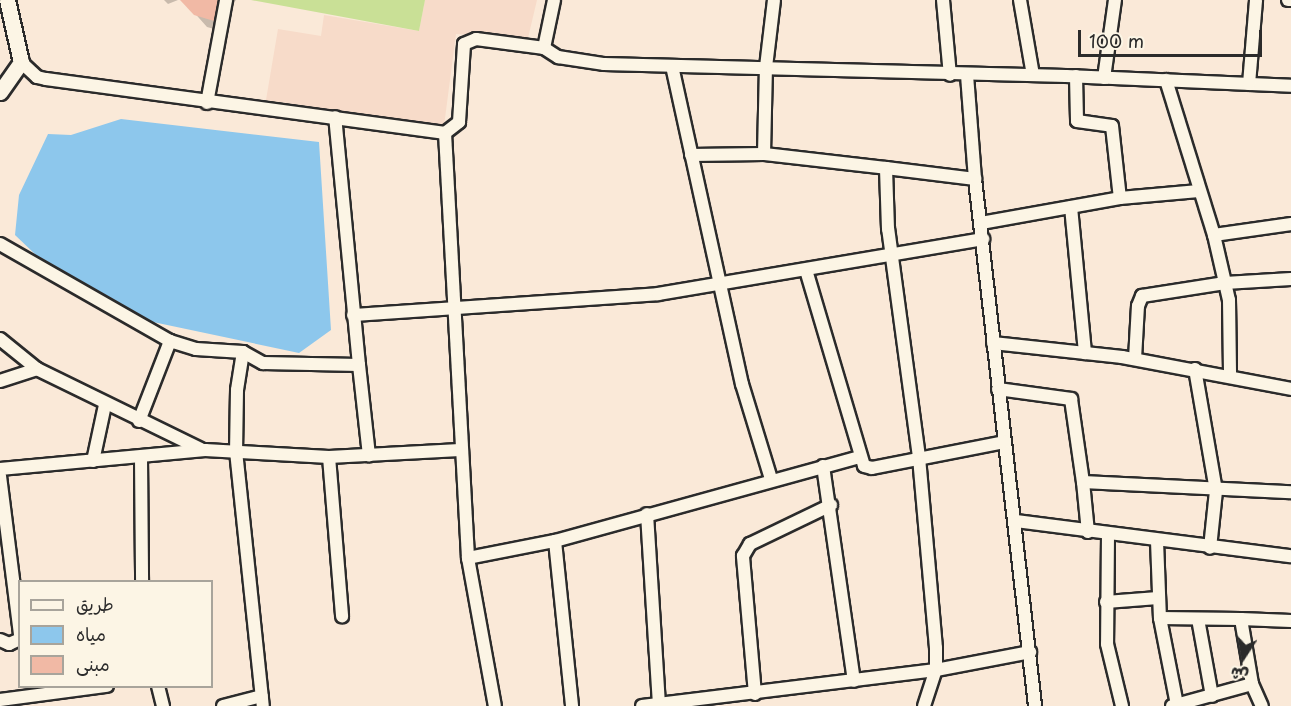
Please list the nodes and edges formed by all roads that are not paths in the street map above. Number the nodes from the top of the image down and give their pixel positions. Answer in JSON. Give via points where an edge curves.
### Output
{"nodes":[{"id":1,"x":7,"y":0,"type":"edge"},
{"id":2,"x":226,"y":0,"type":"edge"},
{"id":3,"x":554,"y":0,"type":"edge"},
{"id":4,"x":774,"y":0,"type":"edge"},
{"id":5,"x":943,"y":0,"type":"edge"},
{"id":6,"x":1020,"y":0,"type":"edge"},
{"id":7,"x":1115,"y":0,"type":"edge"},
{"id":8,"x":1256,"y":0,"type":"edge"},
{"id":9,"x":7,"y":24,"type":"edge"},
{"id":10,"x":544,"y":48,"type":"junction"},
{"id":11,"x":21,"y":62,"type":"junction"},
{"id":12,"x":672,"y":66,"type":"junction"},
{"id":13,"x":766,"y":67,"type":"junction"},
{"id":14,"x":950,"y":75,"type":"junction"},
{"id":15,"x":967,"y":75,"type":"junction"},
{"id":16,"x":1033,"y":75,"type":"junction"},
{"id":17,"x":1076,"y":76,"type":"junction"},
{"id":18,"x":1104,"y":78,"type":"junction"},
{"id":19,"x":1166,"y":80,"type":"junction"},
{"id":20,"x":1249,"y":84,"type":"junction"},
{"id":21,"x":1291,"y":86,"type":"edge"},
{"id":22,"x":0,"y":92,"type":"edge"},
{"id":23,"x":207,"y":103,"type":"junction"},
{"id":24,"x":335,"y":117,"type":"junction"},
{"id":25,"x":445,"y":133,"type":"junction"},
{"id":26,"x":764,"y":154,"type":"junction"},
{"id":27,"x":691,"y":155,"type":"junction"},
{"id":28,"x":886,"y":168,"type":"junction"},
{"id":29,"x":975,"y":178,"type":"junction"},
{"id":30,"x":1199,"y":191,"type":"junction"},
{"id":31,"x":1120,"y":198,"type":"junction"},
{"id":32,"x":1071,"y":207,"type":"junction"},
{"id":33,"x":981,"y":223,"type":"junction"},
{"id":34,"x":1291,"y":226,"type":"edge"},
{"id":35,"x":1214,"y":234,"type":"junction"},
{"id":36,"x":983,"y":239,"type":"junction"},
{"id":37,"x":0,"y":244,"type":"edge"},
{"id":38,"x":891,"y":255,"type":"junction"},
{"id":39,"x":806,"y":270,"type":"junction"},
{"id":40,"x":1291,"y":279,"type":"edge"},
{"id":41,"x":1225,"y":283,"type":"junction"},
{"id":42,"x":720,"y":286,"type":"junction"},
{"id":43,"x":453,"y":308,"type":"junction"},
{"id":44,"x":353,"y":315,"type":"junction"},
{"id":45,"x":0,"y":339,"type":"edge"},
{"id":46,"x":170,"y":341,"type":"junction"},
{"id":47,"x":993,"y":343,"type":"junction"},
{"id":48,"x":243,"y":352,"type":"junction"},
{"id":49,"x":1085,"y":353,"type":"junction"},
{"id":50,"x":1135,"y":359,"type":"junction"},
{"id":51,"x":359,"y":365,"type":"junction"},
{"id":52,"x":37,"y":369,"type":"junction"},
{"id":53,"x":1195,"y":369,"type":"junction"},
{"id":54,"x":1230,"y":376,"type":"junction"},
{"id":55,"x":0,"y":381,"type":"edge"},
{"id":56,"x":1291,"y":388,"type":"edge"},
{"id":57,"x":998,"y":389,"type":"junction"},
{"id":58,"x":105,"y":405,"type":"junction"},
{"id":59,"x":139,"y":421,"type":"junction"},
{"id":60,"x":1004,"y":442,"type":"junction"},
{"id":61,"x":205,"y":450,"type":"junction"},
{"id":62,"x":460,"y":450,"type":"junction"},
{"id":63,"x":236,"y":451,"type":"junction"},
{"id":64,"x":369,"y":455,"type":"junction"},
{"id":65,"x":329,"y":457,"type":"junction"},
{"id":66,"x":860,"y":457,"type":"junction"},
{"id":67,"x":919,"y":457,"type":"junction"},
{"id":68,"x":141,"y":458,"type":"junction"},
{"id":69,"x":93,"y":461,"type":"junction"},
{"id":70,"x":823,"y":466,"type":"junction"},
{"id":71,"x":0,"y":469,"type":"edge"},
{"id":72,"x":0,"y":476,"type":"edge"},
{"id":73,"x":771,"y":479,"type":"junction"},
{"id":74,"x":1083,"y":482,"type":"junction"},
{"id":75,"x":1216,"y":490,"type":"junction"},
{"id":76,"x":1291,"y":492,"type":"edge"},
{"id":77,"x":831,"y":505,"type":"junction"},
{"id":78,"x":647,"y":514,"type":"junction"},
{"id":79,"x":1016,"y":521,"type":"junction"},
{"id":80,"x":1088,"y":532,"type":"junction"},
{"id":81,"x":1108,"y":535,"type":"junction"},
{"id":82,"x":555,"y":541,"type":"junction"},
{"id":83,"x":1157,"y":541,"type":"junction"},
{"id":84,"x":1210,"y":548,"type":"junction"},
{"id":85,"x":1291,"y":556,"type":"edge"},
{"id":86,"x":468,"y":558,"type":"junction"},
{"id":87,"x":142,"y":580,"type":"edge"},
{"id":88,"x":1158,"y":597,"type":"junction"},
{"id":89,"x":1106,"y":602,"type":"junction"},
{"id":90,"x":342,"y":616,"type":"dead end"},
{"id":91,"x":18,"y":618,"type":"edge"},
{"id":92,"x":1160,"y":618,"type":"junction"},
{"id":93,"x":1198,"y":619,"type":"junction"},
{"id":94,"x":1241,"y":619,"type":"junction"},
{"id":95,"x":1291,"y":621,"type":"edge"},
{"id":96,"x":0,"y":640,"type":"edge"},
{"id":97,"x":18,"y":640,"type":"edge"},
{"id":98,"x":1030,"y":652,"type":"junction"},
{"id":99,"x":936,"y":670,"type":"junction"},
{"id":100,"x":854,"y":681,"type":"junction"},
{"id":101,"x":1252,"y":684,"type":"junction"},
{"id":102,"x":99,"y":688,"type":"edge"},
{"id":103,"x":158,"y":688,"type":"edge"},
{"id":104,"x":755,"y":694,"type":"junction"},
{"id":105,"x":1212,"y":696,"type":"junction"},
{"id":106,"x":0,"y":700,"type":"edge"},
{"id":107,"x":263,"y":701,"type":"edge"},
{"id":108,"x":659,"y":703,"type":"junction"},
{"id":109,"x":1175,"y":705,"type":"edge"},
{"id":110,"x":163,"y":706,"type":"edge"},
{"id":111,"x":223,"y":706,"type":"edge"},
{"id":112,"x":495,"y":706,"type":"edge"},
{"id":113,"x":572,"y":706,"type":"edge"},
{"id":114,"x":642,"y":706,"type":"edge"},
{"id":115,"x":924,"y":706,"type":"edge"},
{"id":116,"x":1035,"y":706,"type":"edge"},
{"id":117,"x":1122,"y":706,"type":"edge"},
{"id":118,"x":1262,"y":706,"type":"edge"}],
"edges":[{"from":1,"to":9,"type":"street"},
{"from":2,"to":23,"type":"street"},
{"from":3,"to":10,"type":"street"},
{"from":4,"to":13,"type":"street"},
{"from":5,"to":14,"type":"street"},
{"from":6,"to":16,"type":"street"},
{"from":7,"to":18,"type":"street"},
{"from":8,"to":20,"type":"street"},
{"from":9,"to":11,"type":"street"},
{"from":10,"to":12,"type":"street","via":[[549,54],[576,61]]},
{"from":10,"to":25,"type":"street","via":[[468,40],[464,44],[462,110],[453,130]]},
{"from":11,"to":22,"type":"street"},
{"from":11,"to":23,"type":"street","via":[[46,79]]},
{"from":12,"to":13,"type":"street"},
{"from":12,"to":27,"type":"street"},
{"from":13,"to":14,"type":"street"},
{"from":13,"to":26,"type":"street"},
{"from":14,"to":15,"type":"street"},
{"from":15,"to":16,"type":"street"},
{"from":15,"to":29,"type":"street"},
{"from":16,"to":17,"type":"street"},
{"from":17,"to":18,"type":"street"},
{"from":17,"to":31,"type":"street","via":[[1077,121],[1112,126]]},
{"from":18,"to":19,"type":"street"},
{"from":19,"to":20,"type":"street"},
{"from":19,"to":30,"type":"street"},
{"from":20,"to":21,"type":"street"},
{"from":23,"to":24,"type":"street"},
{"from":24,"to":25,"type":"street"},
{"from":24,"to":44,"type":"street"},
{"from":25,"to":43,"type":"street"},
{"from":26,"to":27,"type":"street"},
{"from":26,"to":28,"type":"street"},
{"from":27,"to":42,"type":"street"},
{"from":28,"to":29,"type":"street"},
{"from":28,"to":38,"type":"street"},
{"from":29,"to":33,"type":"street"},
{"from":30,"to":31,"type":"street"},
{"from":30,"to":35,"type":"street"},
{"from":31,"to":32,"type":"street"},
{"from":32,"to":33,"type":"street"},
{"from":32,"to":49,"type":"street"},
{"from":33,"to":36,"type":"street"},
{"from":34,"to":35,"type":"street"},
{"from":35,"to":41,"type":"street"},
{"from":36,"to":38,"type":"street"},
{"from":36,"to":47,"type":"street"},
{"from":37,"to":46,"type":"street"},
{"from":38,"to":39,"type":"street"},
{"from":38,"to":67,"type":"street"},
{"from":39,"to":42,"type":"street"},
{"from":39,"to":66,"type":"street"},
{"from":40,"to":41,"type":"street"},
{"from":41,"to":50,"type":"street","via":[[1142,296]]},
{"from":41,"to":54,"type":"street","via":[[1230,315]]},
{"from":42,"to":43,"type":"street","via":[[616,300]]},
{"from":42,"to":73,"type":"street","via":[[747,403]]},
{"from":43,"to":44,"type":"street"},
{"from":43,"to":62,"type":"street"},
{"from":44,"to":51,"type":"street"},
{"from":45,"to":52,"type":"street"},
{"from":46,"to":48,"type":"street","via":[[196,349]]},
{"from":46,"to":59,"type":"street"},
{"from":47,"to":49,"type":"street"},
{"from":47,"to":57,"type":"street"},
{"from":48,"to":51,"type":"street","via":[[263,363]]},
{"from":48,"to":63,"type":"street","via":[[237,390]]},
{"from":49,"to":50,"type":"street"},
{"from":50,"to":53,"type":"street"},
{"from":51,"to":64,"type":"street"},
{"from":52,"to":55,"type":"street"},
{"from":52,"to":58,"type":"street"},
{"from":53,"to":54,"type":"street"},
{"from":53,"to":75,"type":"street"},
{"from":54,"to":56,"type":"street"},
{"from":57,"to":60,"type":"street"},
{"from":57,"to":74,"type":"street","via":[[1071,399]]},
{"from":58,"to":59,"type":"street"},
{"from":58,"to":69,"type":"street"},
{"from":59,"to":61,"type":"street"},
{"from":60,"to":67,"type":"street"},
{"from":60,"to":79,"type":"street"},
{"from":61,"to":63,"type":"street"},
{"from":61,"to":68,"type":"street"},
{"from":62,"to":64,"type":"street"},
{"from":62,"to":86,"type":"street"},
{"from":63,"to":65,"type":"street"},
{"from":63,"to":107,"type":"street"},
{"from":64,"to":65,"type":"street"},
{"from":65,"to":90,"type":"street"},
{"from":66,"to":67,"type":"street","via":[[864,466],[872,468]]},
{"from":66,"to":70,"type":"street"},
{"from":67,"to":99,"type":"street"},
{"from":68,"to":69,"type":"street"},
{"from":68,"to":87,"type":"street"},
{"from":69,"to":71,"type":"street"},
{"from":70,"to":73,"type":"street"},
{"from":70,"to":77,"type":"street"},
{"from":72,"to":91,"type":"street"},
{"from":73,"to":78,"type":"street"},
{"from":74,"to":75,"type":"street"},
{"from":74,"to":80,"type":"street"},
{"from":75,"to":76,"type":"street"},
{"from":75,"to":84,"type":"street"},
{"from":77,"to":100,"type":"street"},
{"from":77,"to":104,"type":"street","via":[[750,544],[743,556]]},
{"from":78,"to":82,"type":"street"},
{"from":78,"to":108,"type":"street"},
{"from":79,"to":80,"type":"street"},
{"from":79,"to":98,"type":"street"},
{"from":80,"to":81,"type":"street"},
{"from":81,"to":83,"type":"street"},
{"from":81,"to":89,"type":"street"},
{"from":82,"to":86,"type":"street"},
{"from":82,"to":113,"type":"street"},
{"from":83,"to":84,"type":"street"},
{"from":83,"to":88,"type":"street"},
{"from":84,"to":85,"type":"street"},
{"from":86,"to":112,"type":"street"},
{"from":88,"to":89,"type":"street"},
{"from":88,"to":92,"type":"street"},
{"from":89,"to":117,"type":"street","via":[[1107,644]]},
{"from":92,"to":93,"type":"street"},
{"from":92,"to":109,"type":"street"},
{"from":93,"to":94,"type":"street"},
{"from":93,"to":105,"type":"street"},
{"from":94,"to":95,"type":"street"},
{"from":94,"to":101,"type":"street"},
{"from":96,"to":97,"type":"street","via":[[9,644]]},
{"from":98,"to":99,"type":"street"},
{"from":98,"to":116,"type":"street"},
{"from":99,"to":100,"type":"street"},
{"from":99,"to":115,"type":"street"},
{"from":100,"to":104,"type":"street"},
{"from":101,"to":105,"type":"street"},
{"from":101,"to":118,"type":"street"},
{"from":102,"to":106,"type":"street"},
{"from":103,"to":110,"type":"street"},
{"from":104,"to":108,"type":"street"},
{"from":105,"to":109,"type":"street"},
{"from":107,"to":111,"type":"street"},
{"from":108,"to":114,"type":"street"}]}
